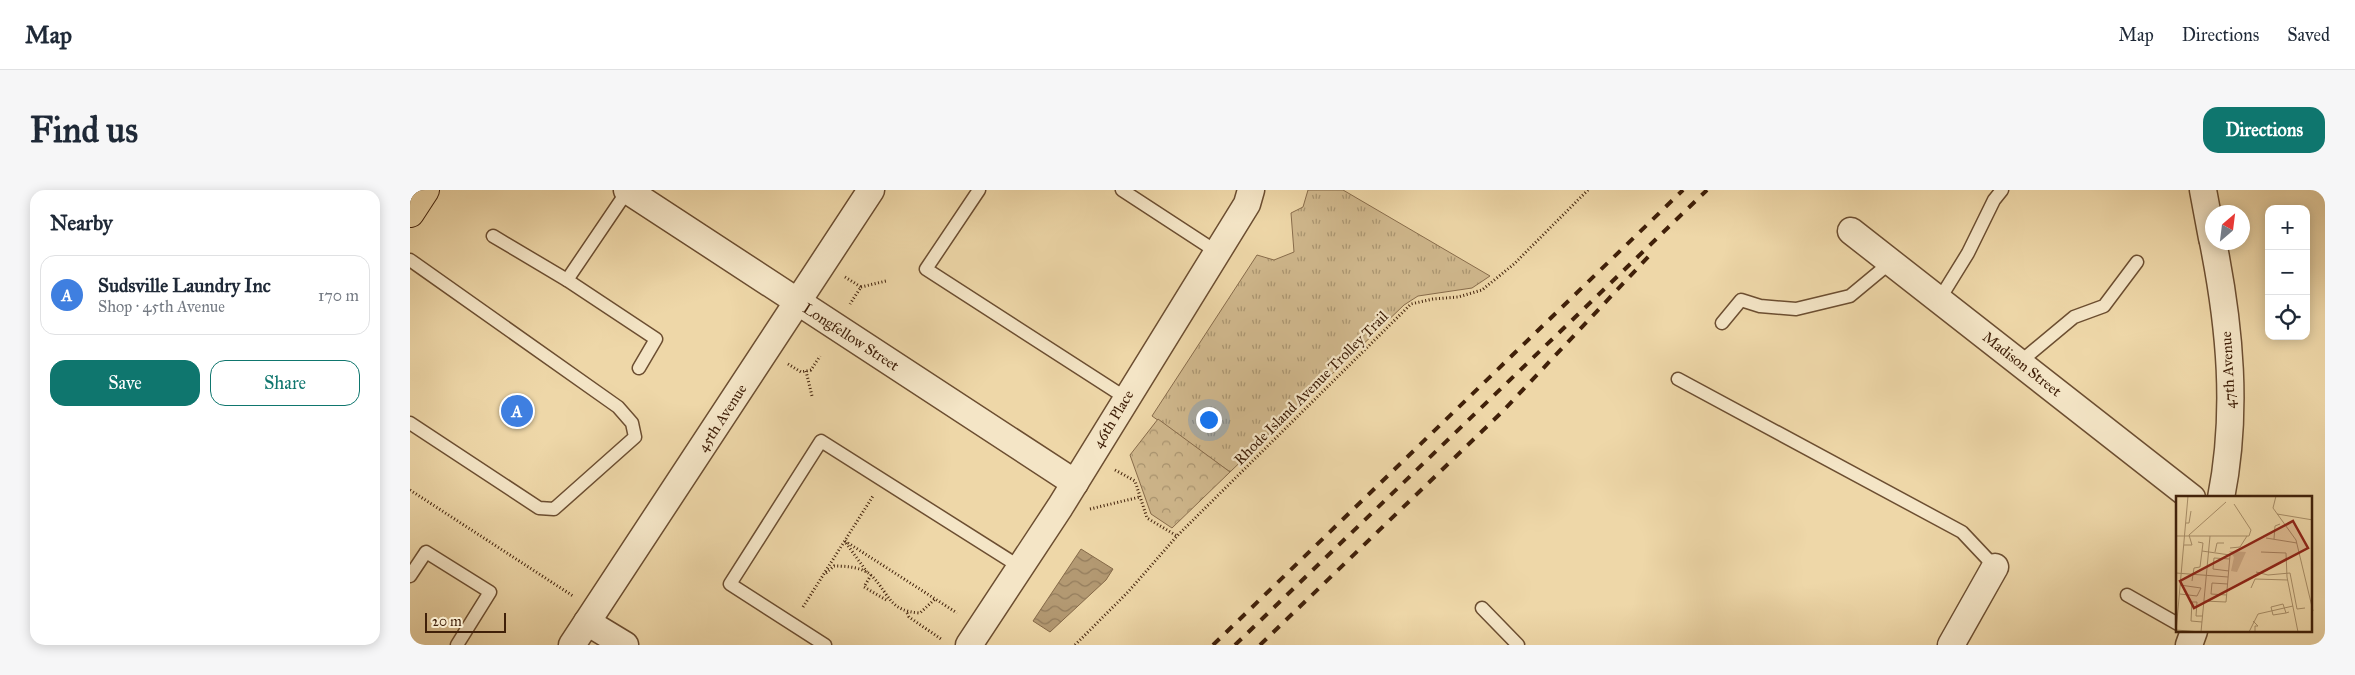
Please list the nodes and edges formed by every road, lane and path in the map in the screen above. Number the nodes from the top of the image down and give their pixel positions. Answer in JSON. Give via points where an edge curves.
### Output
{"nodes":[{"id":1,"x":425,"y":190,"type":"edge"},
{"id":2,"x":627,"y":190,"type":"edge"},
{"id":3,"x":871,"y":190,"type":"edge"},
{"id":4,"x":979,"y":190,"type":"edge"},
{"id":5,"x":1122,"y":190,"type":"edge"},
{"id":6,"x":1251,"y":190,"type":"edge"},
{"id":7,"x":1588,"y":190,"type":"edge"},
{"id":8,"x":2002,"y":190,"type":"edge"},
{"id":9,"x":2203,"y":190,"type":"edge"},
{"id":10,"x":2206,"y":205,"type":"edge"},
{"id":11,"x":410,"y":213,"type":"edge"},
{"id":12,"x":1851,"y":231,"type":"dead end"},
{"id":13,"x":493,"y":236,"type":"dead end"},
{"id":14,"x":2214,"y":250,"type":"edge"},
{"id":15,"x":1217,"y":252,"type":"junction"},
{"id":16,"x":410,"y":260,"type":"edge"},
{"id":17,"x":1891,"y":262,"type":"junction"},
{"id":18,"x":2137,"y":262,"type":"dead end"},
{"id":19,"x":844,"y":277,"type":"dead end"},
{"id":20,"x":567,"y":280,"type":"junction"},
{"id":21,"x":886,"y":281,"type":"dead end"},
{"id":22,"x":861,"y":287,"type":"junction"},
{"id":23,"x":1939,"y":300,"type":"junction"},
{"id":24,"x":798,"y":302,"type":"junction"},
{"id":25,"x":850,"y":304,"type":"dead end"},
{"id":26,"x":1722,"y":323,"type":"dead end"},
{"id":27,"x":820,"y":356,"type":"dead end"},
{"id":28,"x":2020,"y":362,"type":"junction"},
{"id":29,"x":787,"y":364,"type":"dead end"},
{"id":30,"x":639,"y":368,"type":"dead end"},
{"id":31,"x":806,"y":371,"type":"junction"},
{"id":32,"x":1678,"y":378,"type":"dead end"},
{"id":33,"x":812,"y":396,"type":"dead end"},
{"id":34,"x":1126,"y":398,"type":"junction"},
{"id":35,"x":410,"y":423,"type":"edge"},
{"id":36,"x":1114,"y":469,"type":"dead end"},
{"id":37,"x":883,"y":480,"type":"junction"},
{"id":38,"x":1074,"y":483,"type":"junction"},
{"id":39,"x":410,"y":490,"type":"edge"},
{"id":40,"x":2189,"y":496,"type":"edge"},
{"id":41,"x":2222,"y":496,"type":"edge"},
{"id":42,"x":1140,"y":497,"type":"junction"},
{"id":43,"x":1087,"y":510,"type":"dead end"},
{"id":44,"x":1177,"y":536,"type":"junction"},
{"id":45,"x":844,"y":541,"type":"junction"},
{"id":46,"x":1995,"y":567,"type":"joint"},
{"id":47,"x":1020,"y":568,"type":"junction"},
{"id":48,"x":869,"y":574,"type":"junction"},
{"id":49,"x":410,"y":576,"type":"edge"},
{"id":50,"x":822,"y":577,"type":"junction"},
{"id":51,"x":2127,"y":595,"type":"dead end"},
{"id":52,"x":573,"y":596,"type":"dead end"},
{"id":53,"x":934,"y":599,"type":"junction"},
{"id":54,"x":891,"y":603,"type":"junction"},
{"id":55,"x":1482,"y":608,"type":"dead end"},
{"id":56,"x":906,"y":612,"type":"junction"},
{"id":57,"x":957,"y":613,"type":"dead end"},
{"id":58,"x":587,"y":622,"type":"junction"},
{"id":59,"x":792,"y":624,"type":"junction"},
{"id":60,"x":2176,"y":625,"type":"edge"},
{"id":61,"x":941,"y":639,"type":"dead end"},
{"id":62,"x":457,"y":645,"type":"edge"},
{"id":63,"x":572,"y":645,"type":"edge"},
{"id":64,"x":625,"y":645,"type":"edge"},
{"id":65,"x":825,"y":645,"type":"edge"},
{"id":66,"x":968,"y":645,"type":"edge"},
{"id":67,"x":1075,"y":645,"type":"edge"},
{"id":68,"x":1518,"y":645,"type":"edge"},
{"id":69,"x":1951,"y":645,"type":"edge"}],
"edges":[{"from":1,"to":11,"type":"main road"},
{"from":2,"to":20,"type":"lane"},
{"from":2,"to":24,"type":"street","name":"Longfellow Street"},
{"from":3,"to":24,"type":"street","name":"45th Avenue"},
{"from":4,"to":34,"type":"lane","via":[[926,269]]},
{"from":5,"to":15,"type":"lane"},
{"from":6,"to":15,"type":"street","name":"46th Place","via":[[1247,204]]},
{"from":7,"to":44,"type":"path","name":"Rhode Island Avenue Trolley Trail","via":[[1514,264],[1482,290],[1411,304]]},
{"from":8,"to":23,"type":"lane"},
{"from":9,"to":10,"type":"street"},
{"from":12,"to":17,"type":"street","name":"Madison Street"},
{"from":13,"to":20,"type":"lane"},
{"from":14,"to":41,"type":"street","name":"47th Avenue","via":[[2228,336],[2232,391]]},
{"from":15,"to":34,"type":"street","name":"46th Place"},
{"from":16,"to":35,"type":"lane","via":[[618,407],[632,423],[635,437],[554,509],[539,508]]},
{"from":17,"to":23,"type":"street","name":"Madison Street"},
{"from":17,"to":26,"type":"lane","via":[[1850,296],[1796,310],[1760,306],[1741,300]]},
{"from":18,"to":28,"type":"lane","via":[[2104,306],[2074,318]]},
{"from":19,"to":22,"type":"path"},
{"from":20,"to":30,"type":"lane","via":[[656,339]]},
{"from":21,"to":22,"type":"path"},
{"from":22,"to":25,"type":"path"},
{"from":23,"to":28,"type":"street","name":"Madison Street"},
{"from":24,"to":38,"type":"street","name":"Longfellow Street"},
{"from":24,"to":58,"type":"street","name":"45th Avenue"},
{"from":27,"to":31,"type":"path","via":[[811,370]]},
{"from":28,"to":40,"type":"street","name":"Madison Street"},
{"from":29,"to":31,"type":"path","via":[[801,372]]},
{"from":31,"to":33,"type":"path"},
{"from":32,"to":46,"type":"lane","via":[[1962,532]]},
{"from":34,"to":38,"type":"street","name":"46th Place"},
{"from":36,"to":42,"type":"path","via":[[1135,481]]},
{"from":37,"to":45,"type":"path"},
{"from":37,"to":47,"type":"lane"},
{"from":37,"to":59,"type":"lane","via":[[821,441],[750,552],[730,584]]},
{"from":38,"to":47,"type":"street","name":"46th Place"},
{"from":39,"to":52,"type":"path"},
{"from":42,"to":43,"type":"path"},
{"from":42,"to":44,"type":"path","via":[[1147,518]]},
{"from":44,"to":67,"type":"path","name":"Rhode Island Avenue Trolley Trail"},
{"from":45,"to":48,"type":"path"},
{"from":45,"to":50,"type":"path"},
{"from":45,"to":53,"type":"path"},
{"from":46,"to":69,"type":"street"},
{"from":47,"to":66,"type":"street","name":"46th Place"},
{"from":48,"to":50,"type":"path","via":[[848,566],[834,566]]},
{"from":48,"to":54,"type":"path"},
{"from":48,"to":54,"type":"path","via":[[864,587]]},
{"from":49,"to":62,"type":"lane","via":[[426,552],[490,592]]},
{"from":50,"to":59,"type":"path"},
{"from":51,"to":60,"type":"lane"},
{"from":53,"to":56,"type":"path","via":[[920,613]]},
{"from":53,"to":57,"type":"path"},
{"from":54,"to":56,"type":"path"},
{"from":55,"to":68,"type":"lane"},
{"from":56,"to":61,"type":"path"},
{"from":58,"to":63,"type":"street","name":"45th Avenue"},
{"from":58,"to":64,"type":"street"},
{"from":59,"to":65,"type":"lane"}]}
